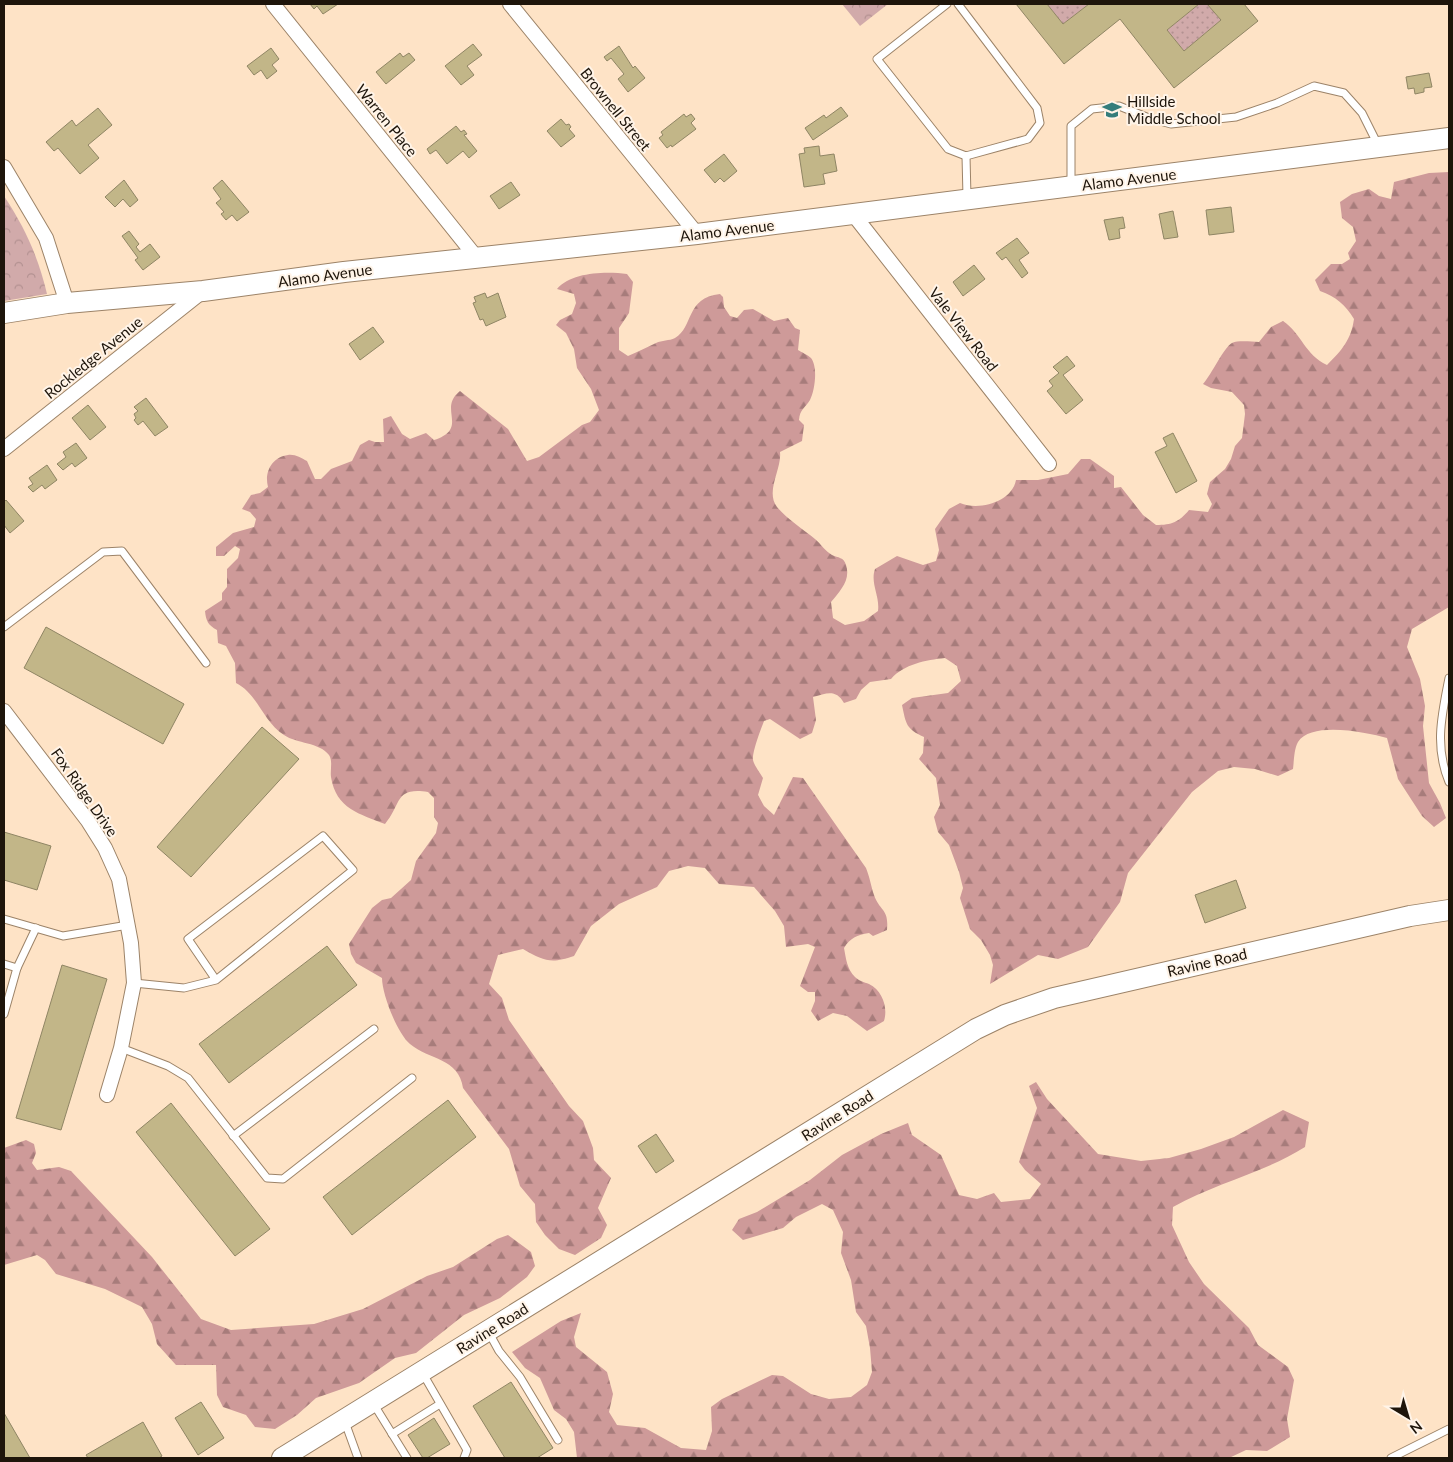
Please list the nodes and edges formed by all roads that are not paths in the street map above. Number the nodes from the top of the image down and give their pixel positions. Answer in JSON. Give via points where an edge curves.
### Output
{"nodes":[{"id":1,"x":273,"y":4,"type":"edge"},
{"id":2,"x":510,"y":4,"type":"edge"},
{"id":3,"x":947,"y":4,"type":"edge"},
{"id":4,"x":958,"y":4,"type":"edge"},
{"id":5,"x":1449,"y":138,"type":"edge"},
{"id":6,"x":1379,"y":147,"type":"junction"},
{"id":7,"x":966,"y":156,"type":"junction"},
{"id":8,"x":4,"y":168,"type":"edge"},
{"id":9,"x":1072,"y":186,"type":"junction"},
{"id":10,"x":967,"y":200,"type":"junction"},
{"id":11,"x":853,"y":214,"type":"junction"},
{"id":12,"x":697,"y":234,"type":"junction"},
{"id":13,"x":476,"y":257,"type":"junction"},
{"id":14,"x":203,"y":290,"type":"junction"},
{"id":15,"x":67,"y":303,"type":"junction"},
{"id":16,"x":4,"y":313,"type":"edge"},
{"id":17,"x":4,"y":449,"type":"edge"},
{"id":18,"x":1049,"y":464,"type":"dead end"},
{"id":19,"x":4,"y":627,"type":"edge"},
{"id":20,"x":206,"y":663,"type":"dead end"},
{"id":21,"x":1449,"y":678,"type":"edge"},
{"id":22,"x":4,"y":711,"type":"edge"},
{"id":23,"x":1449,"y":782,"type":"edge"},
{"id":24,"x":1449,"y":910,"type":"edge"},
{"id":25,"x":4,"y":918,"type":"edge"},
{"id":26,"x":128,"y":925,"type":"junction"},
{"id":27,"x":36,"y":928,"type":"junction"},
{"id":28,"x":4,"y":964,"type":"edge"},
{"id":29,"x":17,"y":968,"type":"junction"},
{"id":30,"x":216,"y":980,"type":"junction"},
{"id":31,"x":134,"y":983,"type":"junction"},
{"id":32,"x":4,"y":1014,"type":"edge"},
{"id":33,"x":374,"y":1029,"type":"dead end"},
{"id":34,"x":121,"y":1048,"type":"junction"},
{"id":35,"x":412,"y":1078,"type":"dead end"},
{"id":36,"x":107,"y":1095,"type":"dead end"},
{"id":37,"x":233,"y":1136,"type":"junction"},
{"id":38,"x":488,"y":1330,"type":"junction"},
{"id":39,"x":421,"y":1372,"type":"junction"},
{"id":40,"x":372,"y":1402,"type":"junction"},
{"id":41,"x":440,"y":1404,"type":"junction"},
{"id":42,"x":344,"y":1419,"type":"junction"},
{"id":43,"x":1449,"y":1429,"type":"edge"},
{"id":44,"x":392,"y":1434,"type":"junction"},
{"id":45,"x":558,"y":1440,"type":"dead end"},
{"id":46,"x":292,"y":1454,"type":"edge"},
{"id":47,"x":358,"y":1458,"type":"edge"},
{"id":48,"x":407,"y":1458,"type":"edge"},
{"id":49,"x":464,"y":1458,"type":"edge"},
{"id":50,"x":1392,"y":1458,"type":"edge"}],
"edges":[{"from":1,"to":13,"type":"street","name":"Warren Place"},
{"from":2,"to":12,"type":"street","name":"Brownell Street"},
{"from":3,"to":7,"type":"lane","via":[[877,59],[948,149]]},
{"from":4,"to":7,"type":"lane","via":[[1037,108],[1040,123],[1028,139]]},
{"from":5,"to":6,"type":"street","name":"Alamo Avenue"},
{"from":6,"to":9,"type":"street","name":"Alamo Avenue"},
{"from":6,"to":9,"type":"lane","via":[[1362,113],[1344,93],[1314,86],[1236,117],[1171,124],[1119,106],[1092,109],[1071,126]]},
{"from":7,"to":10,"type":"lane"},
{"from":8,"to":15,"type":"street","via":[[46,238]]},
{"from":9,"to":10,"type":"street","name":"Alamo Avenue"},
{"from":10,"to":11,"type":"street","name":"Alamo Avenue"},
{"from":11,"to":12,"type":"street","name":"Alamo Avenue"},
{"from":11,"to":18,"type":"street","name":"Vale View Road"},
{"from":12,"to":13,"type":"street","name":"Alamo Avenue"},
{"from":13,"to":14,"type":"street","name":"Alamo Avenue"},
{"from":14,"to":15,"type":"street","name":"Alamo Avenue"},
{"from":14,"to":17,"type":"street","name":"Rockledge Avenue"},
{"from":15,"to":16,"type":"street","name":"Alamo Avenue"},
{"from":19,"to":20,"type":"lane","via":[[103,552],[122,551]]},
{"from":21,"to":23,"type":"lane","via":[[1439,734],[1442,763]]},
{"from":22,"to":26,"type":"street","name":"Fox Ridge Drive","via":[[105,848],[119,879]]},
{"from":24,"to":38,"type":"street","name":"Ravine Road","via":[[1084,990],[1005,1015],[965,1036]]},
{"from":25,"to":27,"type":"lane"},
{"from":26,"to":27,"type":"lane","via":[[63,936]]},
{"from":26,"to":31,"type":"street","name":"Fox Ridge Drive"},
{"from":27,"to":29,"type":"lane"},
{"from":28,"to":29,"type":"lane"},
{"from":29,"to":32,"type":"lane"},
{"from":30,"to":30,"type":"lane","via":[[353,870],[324,836],[188,939]]},
{"from":30,"to":31,"type":"lane","via":[[184,988]]},
{"from":31,"to":34,"type":"street","name":"Fox Ridge Drive"},
{"from":33,"to":37,"type":"lane"},
{"from":34,"to":36,"type":"street","name":"Fox Ridge Drive"},
{"from":34,"to":37,"type":"lane","via":[[168,1066],[188,1078]]},
{"from":35,"to":37,"type":"lane","via":[[283,1180],[267,1178]]},
{"from":38,"to":39,"type":"street","name":"Ravine Road"},
{"from":38,"to":45,"type":"lane"},
{"from":39,"to":40,"type":"street","name":"Ravine Road"},
{"from":39,"to":41,"type":"lane"},
{"from":40,"to":42,"type":"street","name":"Ravine Road"},
{"from":40,"to":44,"type":"lane"},
{"from":41,"to":44,"type":"lane"},
{"from":41,"to":49,"type":"lane","via":[[467,1450]]},
{"from":42,"to":46,"type":"street","name":"Ravine Road"},
{"from":42,"to":47,"type":"lane"},
{"from":43,"to":50,"type":"lane"},
{"from":44,"to":48,"type":"lane"}]}
